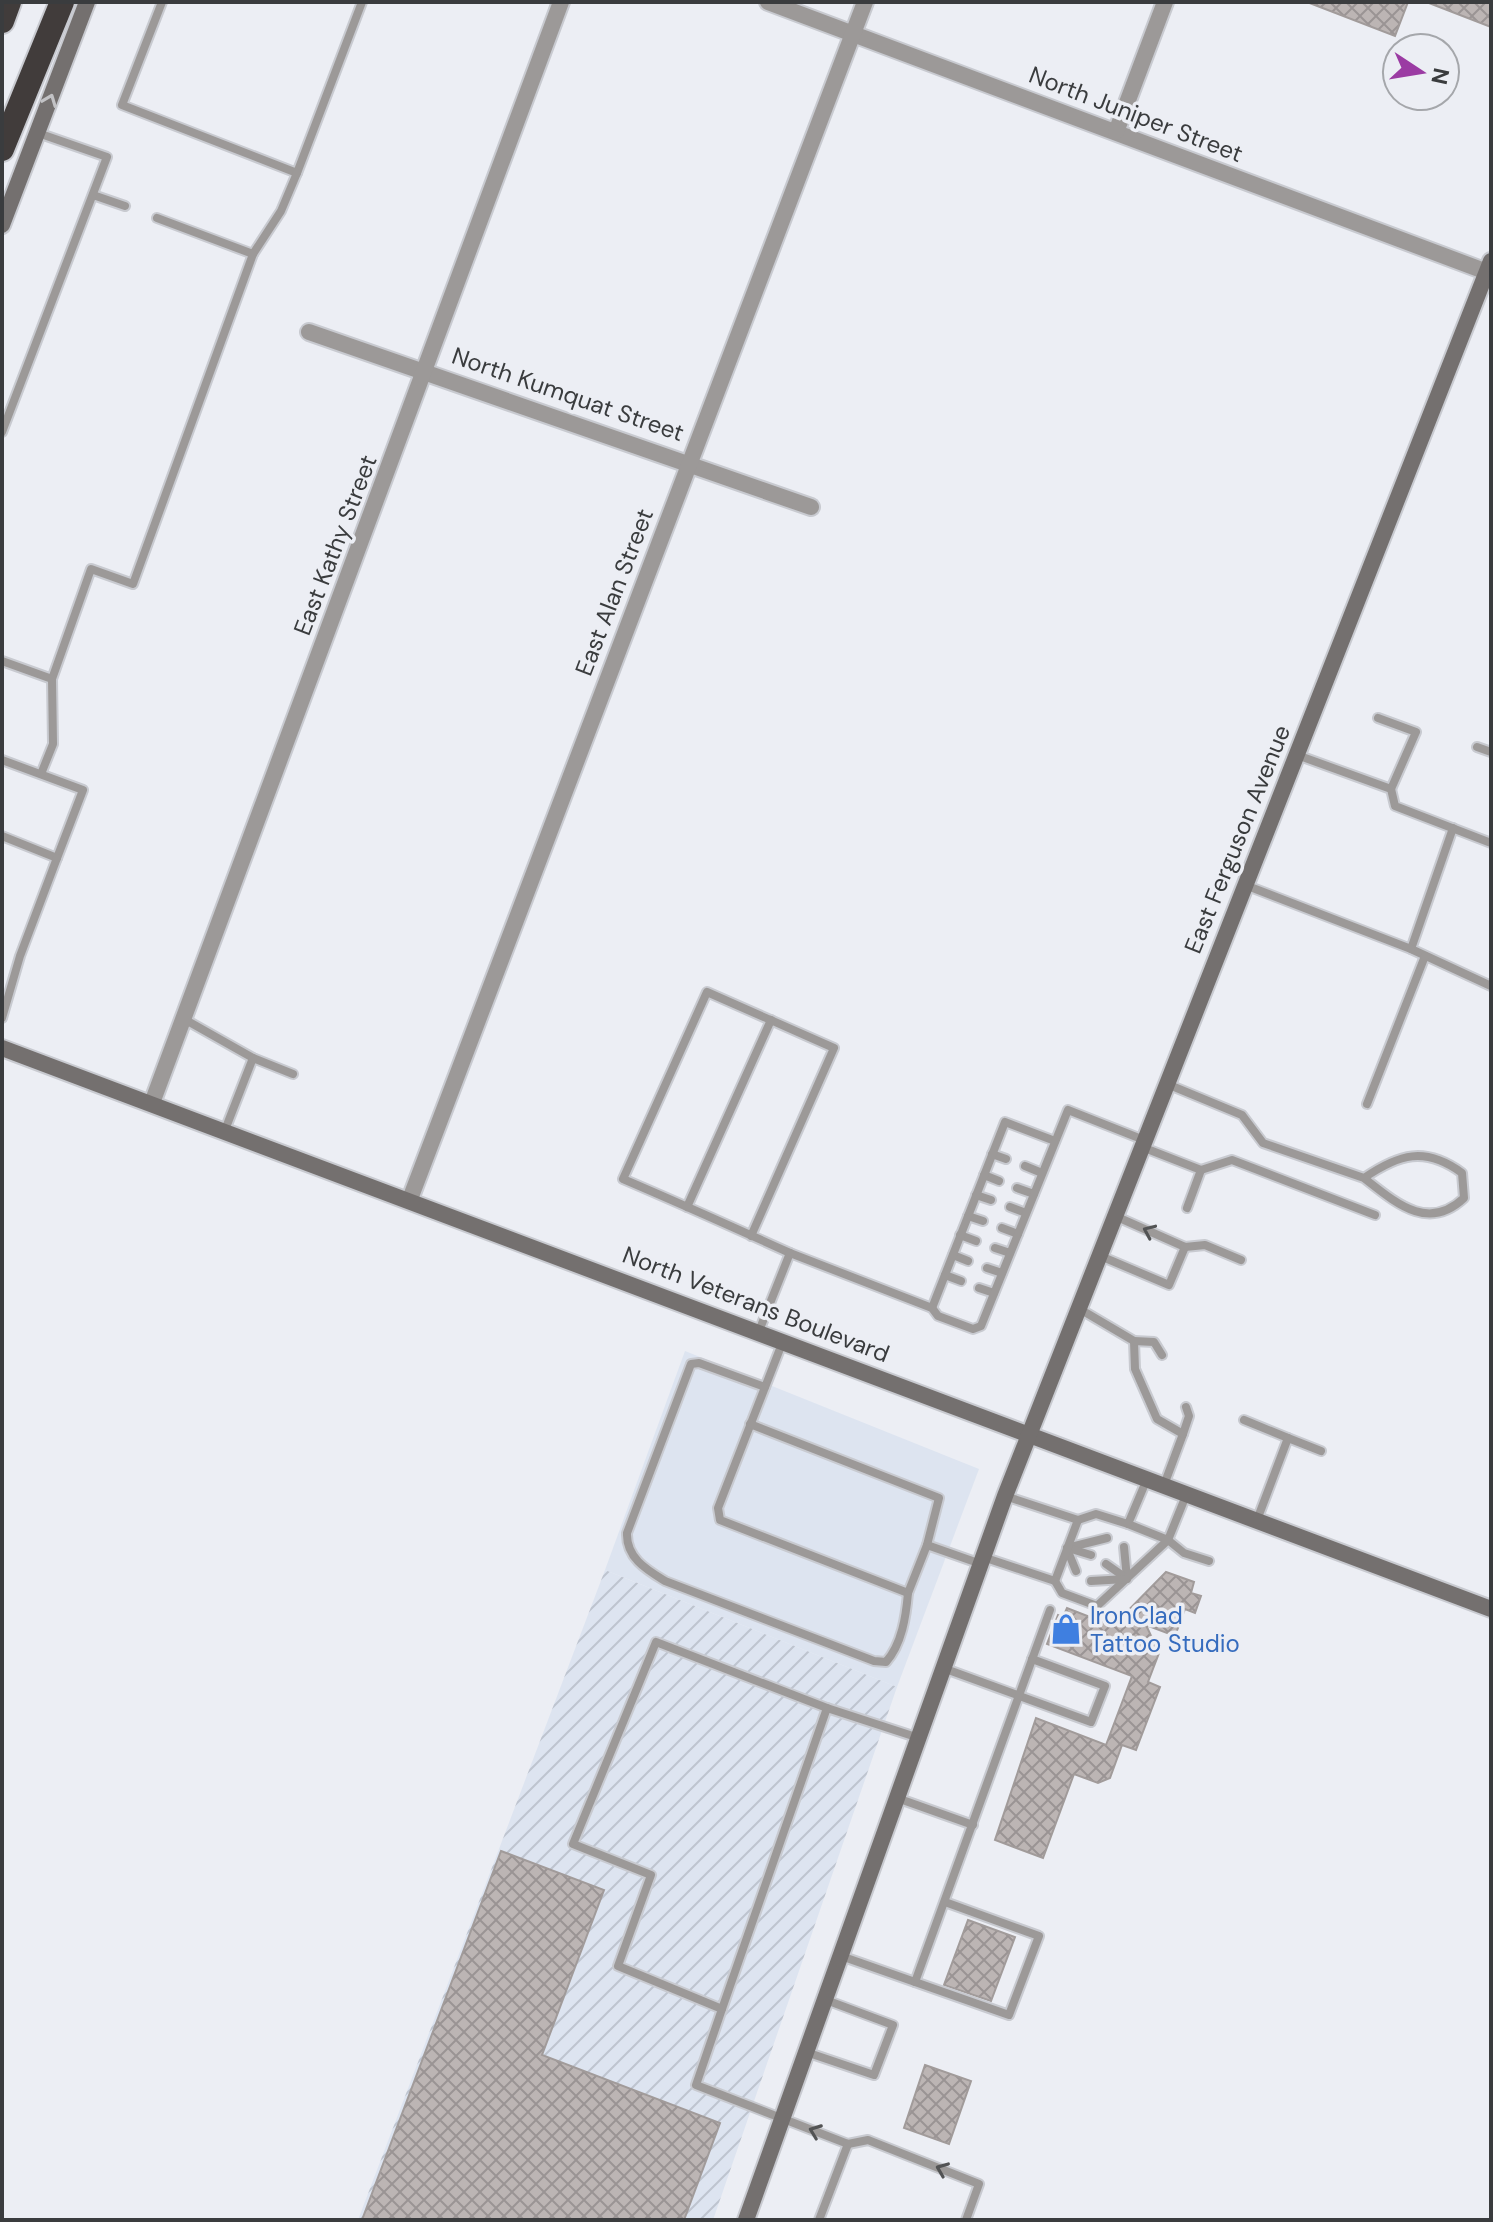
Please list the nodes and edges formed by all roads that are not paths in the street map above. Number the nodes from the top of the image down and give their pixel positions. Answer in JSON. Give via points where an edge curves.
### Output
{"nodes":[{"id":1,"x":9,"y":2,"type":"edge"},
{"id":2,"x":62,"y":2,"type":"edge"},
{"id":3,"x":87,"y":2,"type":"edge"},
{"id":4,"x":162,"y":2,"type":"edge"},
{"id":5,"x":362,"y":2,"type":"edge"},
{"id":6,"x":561,"y":2,"type":"edge"},
{"id":7,"x":768,"y":2,"type":"edge"},
{"id":8,"x":865,"y":2,"type":"edge"},
{"id":9,"x":1165,"y":2,"type":"edge"},
{"id":10,"x":2,"y":21,"type":"edge"},
{"id":11,"x":853,"y":34,"type":"junction"},
{"id":12,"x":37,"y":132,"type":"junction"},
{"id":13,"x":1116,"y":132,"type":"junction"},
{"id":14,"x":2,"y":149,"type":"edge"},
{"id":15,"x":297,"y":173,"type":"junction"},
{"id":16,"x":93,"y":195,"type":"junction"},
{"id":17,"x":125,"y":206,"type":"dead end"},
{"id":18,"x":157,"y":218,"type":"dead end"},
{"id":19,"x":2,"y":225,"type":"edge"},
{"id":20,"x":253,"y":254,"type":"junction"},
{"id":21,"x":1489,"y":267,"type":"edge"},
{"id":22,"x":309,"y":332,"type":"dead end"},
{"id":23,"x":426,"y":370,"type":"junction"},
{"id":24,"x":2,"y":432,"type":"edge"},
{"id":25,"x":689,"y":462,"type":"junction"},
{"id":26,"x":811,"y":507,"type":"dead end"},
{"id":27,"x":2,"y":661,"type":"edge"},
{"id":28,"x":52,"y":679,"type":"junction"},
{"id":29,"x":1378,"y":718,"type":"dead end"},
{"id":30,"x":1477,"y":747,"type":"dead end"},
{"id":31,"x":1491,"y":752,"type":"edge"},
{"id":32,"x":1296,"y":755,"type":"junction"},
{"id":33,"x":2,"y":760,"type":"edge"},
{"id":34,"x":41,"y":774,"type":"junction"},
{"id":35,"x":1391,"y":789,"type":"junction"},
{"id":36,"x":1453,"y":828,"type":"junction"},
{"id":37,"x":2,"y":836,"type":"edge"},
{"id":38,"x":1491,"y":843,"type":"edge"},
{"id":39,"x":57,"y":858,"type":"junction"},
{"id":40,"x":1245,"y":885,"type":"junction"},
{"id":41,"x":1411,"y":949,"type":"junction"},
{"id":42,"x":1425,"y":956,"type":"junction"},
{"id":43,"x":1491,"y":986,"type":"edge"},
{"id":44,"x":2,"y":1018,"type":"edge"},
{"id":45,"x":184,"y":1019,"type":"junction"},
{"id":46,"x":771,"y":1020,"type":"junction"},
{"id":47,"x":2,"y":1048,"type":"edge"},
{"id":48,"x":253,"y":1058,"type":"junction"},
{"id":49,"x":293,"y":1074,"type":"dead end"},
{"id":50,"x":1166,"y":1084,"type":"junction"},
{"id":51,"x":152,"y":1103,"type":"junction"},
{"id":52,"x":1367,"y":1104,"type":"dead end"},
{"id":53,"x":225,"y":1130,"type":"junction"},
{"id":54,"x":1055,"y":1141,"type":"junction"},
{"id":55,"x":1143,"y":1144,"type":"junction"},
{"id":56,"x":992,"y":1154,"type":"junction"},
{"id":57,"x":1006,"y":1159,"type":"dead end"},
{"id":58,"x":1025,"y":1166,"type":"dead end"},
{"id":59,"x":1201,"y":1170,"type":"junction"},
{"id":60,"x":1042,"y":1173,"type":"junction"},
{"id":61,"x":984,"y":1175,"type":"junction"},
{"id":62,"x":1364,"y":1178,"type":"junction"},
{"id":63,"x":999,"y":1181,"type":"dead end"},
{"id":64,"x":1017,"y":1188,"type":"dead end"},
{"id":65,"x":1034,"y":1194,"type":"junction"},
{"id":66,"x":976,"y":1195,"type":"junction"},
{"id":67,"x":410,"y":1199,"type":"junction"},
{"id":68,"x":991,"y":1200,"type":"dead end"},
{"id":69,"x":687,"y":1207,"type":"junction"},
{"id":70,"x":1010,"y":1207,"type":"dead end"},
{"id":71,"x":1187,"y":1208,"type":"dead end"},
{"id":72,"x":1026,"y":1213,"type":"junction"},
{"id":73,"x":1114,"y":1215,"type":"junction"},
{"id":74,"x":1375,"y":1215,"type":"dead end"},
{"id":75,"x":968,"y":1216,"type":"junction"},
{"id":76,"x":983,"y":1221,"type":"dead end"},
{"id":77,"x":1002,"y":1228,"type":"dead end"},
{"id":78,"x":1018,"y":1234,"type":"junction"},
{"id":79,"x":960,"y":1235,"type":"junction"},
{"id":80,"x":751,"y":1236,"type":"junction"},
{"id":81,"x":976,"y":1241,"type":"dead end"},
{"id":82,"x":1185,"y":1247,"type":"junction"},
{"id":83,"x":995,"y":1248,"type":"dead end"},
{"id":84,"x":790,"y":1253,"type":"junction"},
{"id":85,"x":1010,"y":1253,"type":"junction"},
{"id":86,"x":953,"y":1255,"type":"junction"},
{"id":87,"x":1098,"y":1255,"type":"junction"},
{"id":88,"x":1241,"y":1260,"type":"dead end"},
{"id":89,"x":968,"y":1261,"type":"dead end"},
{"id":90,"x":987,"y":1268,"type":"dead end"},
{"id":91,"x":1002,"y":1273,"type":"junction"},
{"id":92,"x":945,"y":1275,"type":"junction"},
{"id":93,"x":961,"y":1281,"type":"dead end"},
{"id":94,"x":979,"y":1288,"type":"dead end"},
{"id":95,"x":994,"y":1293,"type":"junction"},
{"id":96,"x":932,"y":1308,"type":"junction"},
{"id":97,"x":1077,"y":1308,"type":"junction"},
{"id":98,"x":759,"y":1331,"type":"junction"},
{"id":99,"x":783,"y":1340,"type":"junction"},
{"id":100,"x":1134,"y":1341,"type":"junction"},
{"id":101,"x":1162,"y":1355,"type":"dead end"},
{"id":102,"x":765,"y":1387,"type":"junction"},
{"id":103,"x":1186,"y":1407,"type":"dead end"},
{"id":104,"x":1244,"y":1420,"type":"dead end"},
{"id":105,"x":750,"y":1424,"type":"junction"},
{"id":106,"x":1029,"y":1434,"type":"junction"},
{"id":107,"x":1183,"y":1434,"type":"junction"},
{"id":108,"x":1288,"y":1438,"type":"junction"},
{"id":109,"x":1321,"y":1451,"type":"dead end"},
{"id":110,"x":1147,"y":1478,"type":"junction"},
{"id":111,"x":1164,"y":1485,"type":"junction"},
{"id":112,"x":1187,"y":1493,"type":"junction"},
{"id":113,"x":1005,"y":1496,"type":"junction"},
{"id":114,"x":1078,"y":1520,"type":"junction"},
{"id":115,"x":1257,"y":1520,"type":"junction"},
{"id":116,"x":1128,"y":1524,"type":"junction"},
{"id":117,"x":1107,"y":1538,"type":"dead end"},
{"id":118,"x":1168,"y":1540,"type":"junction"},
{"id":119,"x":927,"y":1545,"type":"junction"},
{"id":120,"x":1124,"y":1547,"type":"dead end"},
{"id":121,"x":1067,"y":1548,"type":"junction"},
{"id":122,"x":1091,"y":1555,"type":"dead end"},
{"id":123,"x":982,"y":1561,"type":"junction"},
{"id":124,"x":1209,"y":1561,"type":"dead end"},
{"id":125,"x":1106,"y":1564,"type":"dead end"},
{"id":126,"x":1076,"y":1571,"type":"dead end"},
{"id":127,"x":1127,"y":1579,"type":"junction"},
{"id":128,"x":1055,"y":1581,"type":"junction"},
{"id":129,"x":1091,"y":1581,"type":"dead end"},
{"id":130,"x":908,"y":1593,"type":"junction"},
{"id":131,"x":1491,"y":1609,"type":"edge"},
{"id":132,"x":1050,"y":1610,"type":"dead end"},
{"id":133,"x":1032,"y":1659,"type":"junction"},
{"id":134,"x":943,"y":1668,"type":"junction"},
{"id":135,"x":1020,"y":1695,"type":"junction"},
{"id":136,"x":827,"y":1708,"type":"junction"},
{"id":137,"x":919,"y":1738,"type":"junction"},
{"id":138,"x":897,"y":1798,"type":"junction"},
{"id":139,"x":973,"y":1825,"type":"junction"},
{"id":140,"x":945,"y":1902,"type":"junction"},
{"id":141,"x":840,"y":1956,"type":"junction"},
{"id":142,"x":915,"y":1982,"type":"junction"},
{"id":143,"x":825,"y":2000,"type":"junction"},
{"id":144,"x":722,"y":2009,"type":"junction"},
{"id":145,"x":806,"y":2052,"type":"junction"},
{"id":146,"x":782,"y":2119,"type":"junction"},
{"id":147,"x":848,"y":2144,"type":"junction"},
{"id":148,"x":746,"y":2220,"type":"edge"},
{"id":149,"x":819,"y":2220,"type":"edge"},
{"id":150,"x":966,"y":2220,"type":"edge"}],
"edges":[{"from":1,"to":10,"type":"highway"},
{"from":2,"to":14,"type":"highway"},
{"from":12,"to":3,"type":"main road","one_way":true},
{"from":4,"to":15,"type":"lane","via":[[122,105]]},
{"from":5,"to":15,"type":"lane"},
{"from":6,"to":23,"type":"street","name":"East Kathy Street"},
{"from":7,"to":11,"type":"street","name":"North Juniper Street"},
{"from":8,"to":11,"type":"street","name":"East Alan Street"},
{"from":9,"to":13,"type":"street"},
{"from":11,"to":13,"type":"street","name":"North Juniper Street"},
{"from":11,"to":25,"type":"street","name":"East Alan Street"},
{"from":12,"to":16,"type":"lane","via":[[107,157]]},
{"from":12,"to":19,"type":"main road"},
{"from":13,"to":21,"type":"street","name":"North Juniper Street"},
{"from":15,"to":20,"type":"lane","via":[[281,211]]},
{"from":16,"to":17,"type":"lane"},
{"from":16,"to":24,"type":"lane"},
{"from":18,"to":20,"type":"lane"},
{"from":20,"to":28,"type":"lane","via":[[133,584],[91,569]]},
{"from":21,"to":32,"type":"main road","name":"East Ferguson Avenue"},
{"from":22,"to":23,"type":"street","name":"North Kumquat Street"},
{"from":23,"to":25,"type":"street","name":"North Kumquat Street"},
{"from":23,"to":45,"type":"street","name":"East Kathy Street"},
{"from":25,"to":26,"type":"street","name":"North Kumquat Street"},
{"from":25,"to":67,"type":"street","name":"East Alan Street"},
{"from":27,"to":28,"type":"lane"},
{"from":28,"to":34,"type":"lane","via":[[53,744]]},
{"from":29,"to":35,"type":"lane","via":[[1416,732]]},
{"from":30,"to":31,"type":"lane"},
{"from":32,"to":35,"type":"lane"},
{"from":32,"to":40,"type":"main road","name":"East Ferguson Avenue"},
{"from":33,"to":34,"type":"lane"},
{"from":34,"to":39,"type":"lane","via":[[83,790]]},
{"from":35,"to":36,"type":"lane","via":[[1395,806]]},
{"from":36,"to":38,"type":"lane"},
{"from":36,"to":41,"type":"lane"},
{"from":37,"to":39,"type":"lane"},
{"from":39,"to":44,"type":"lane"},
{"from":40,"to":41,"type":"lane"},
{"from":40,"to":50,"type":"main road","name":"East Ferguson Avenue"},
{"from":41,"to":42,"type":"lane"},
{"from":42,"to":43,"type":"lane"},
{"from":42,"to":52,"type":"lane"},
{"from":45,"to":48,"type":"lane"},
{"from":45,"to":51,"type":"street","name":"East Kathy Street"},
{"from":46,"to":69,"type":"lane"},
{"from":46,"to":69,"type":"lane","via":[[707,992],[623,1179]]},
{"from":46,"to":80,"type":"lane","via":[[834,1048]]},
{"from":47,"to":51,"type":"main road","name":"North Veterans Boulevard"},
{"from":48,"to":49,"type":"lane"},
{"from":48,"to":53,"type":"lane"},
{"from":50,"to":55,"type":"main road","name":"East Ferguson Avenue"},
{"from":50,"to":62,"type":"lane","via":[[1242,1115],[1263,1143]]},
{"from":51,"to":53,"type":"main road","name":"North Veterans Boulevard"},
{"from":53,"to":67,"type":"main road","name":"North Veterans Boulevard"},
{"from":54,"to":55,"type":"lane","via":[[1068,1110]]},
{"from":54,"to":56,"type":"lane","via":[[1005,1122]]},
{"from":54,"to":60,"type":"lane"},
{"from":55,"to":59,"type":"lane"},
{"from":55,"to":73,"type":"main road","name":"East Ferguson Avenue"},
{"from":56,"to":57,"type":"lane"},
{"from":56,"to":61,"type":"lane"},
{"from":58,"to":60,"type":"lane"},
{"from":59,"to":71,"type":"lane"},
{"from":59,"to":74,"type":"lane","via":[[1232,1160]]},
{"from":60,"to":65,"type":"lane"},
{"from":61,"to":63,"type":"lane"},
{"from":61,"to":66,"type":"lane"},
{"from":62,"to":62,"type":"lane","via":[[1387,1162],[1414,1155],[1443,1159],[1462,1173],[1464,1198],[1448,1213],[1429,1215],[1398,1204]]},
{"from":64,"to":65,"type":"lane"},
{"from":65,"to":72,"type":"lane"},
{"from":66,"to":68,"type":"lane"},
{"from":66,"to":75,"type":"lane"},
{"from":67,"to":98,"type":"main road","name":"North Veterans Boulevard"},
{"from":69,"to":80,"type":"lane"},
{"from":70,"to":72,"type":"lane"},
{"from":72,"to":78,"type":"lane"},
{"from":82,"to":73,"type":"lane","one_way":true},
{"from":73,"to":87,"type":"main road","name":"East Ferguson Avenue"},
{"from":75,"to":76,"type":"lane"},
{"from":75,"to":79,"type":"lane"},
{"from":77,"to":78,"type":"lane"},
{"from":78,"to":85,"type":"lane"},
{"from":79,"to":81,"type":"lane"},
{"from":79,"to":86,"type":"lane"},
{"from":80,"to":84,"type":"lane"},
{"from":82,"to":87,"type":"lane","via":[[1169,1285]]},
{"from":82,"to":88,"type":"lane","via":[[1205,1245]]},
{"from":83,"to":85,"type":"lane"},
{"from":84,"to":96,"type":"lane"},
{"from":84,"to":98,"type":"lane"},
{"from":85,"to":91,"type":"lane"},
{"from":86,"to":89,"type":"lane"},
{"from":86,"to":92,"type":"lane"},
{"from":87,"to":97,"type":"main road","name":"East Ferguson Avenue"},
{"from":90,"to":91,"type":"lane"},
{"from":91,"to":95,"type":"lane"},
{"from":92,"to":93,"type":"lane"},
{"from":92,"to":96,"type":"lane"},
{"from":94,"to":95,"type":"lane"},
{"from":95,"to":96,"type":"lane","via":[[981,1326],[973,1329],[938,1316]]},
{"from":97,"to":100,"type":"lane"},
{"from":97,"to":106,"type":"main road","name":"East Ferguson Avenue"},
{"from":98,"to":99,"type":"main road","name":"North Veterans Boulevard"},
{"from":99,"to":102,"type":"lane"},
{"from":99,"to":106,"type":"main road","name":"North Veterans Boulevard"},
{"from":100,"to":101,"type":"lane","via":[[1154,1342]]},
{"from":100,"to":107,"type":"lane","via":[[1135,1369],[1157,1419]]},
{"from":102,"to":105,"type":"lane"},
{"from":102,"to":130,"type":"lane","via":[[691,1364],[627,1533],[632,1555],[665,1581],[874,1661],[886,1662],[892,1656],[906,1618]]},
{"from":103,"to":107,"type":"lane"},
{"from":104,"to":108,"type":"lane"},
{"from":105,"to":119,"type":"lane","via":[[939,1498]]},
{"from":105,"to":130,"type":"lane","via":[[718,1508],[720,1520]]},
{"from":106,"to":110,"type":"main road","name":"North Veterans Boulevard"},
{"from":106,"to":113,"type":"main road","name":"East Ferguson Avenue"},
{"from":107,"to":111,"type":"lane"},
{"from":108,"to":109,"type":"lane"},
{"from":108,"to":115,"type":"lane"},
{"from":110,"to":111,"type":"main road","name":"North Veterans Boulevard"},
{"from":110,"to":116,"type":"lane"},
{"from":111,"to":112,"type":"main road","name":"North Veterans Boulevard"},
{"from":112,"to":115,"type":"main road","name":"North Veterans Boulevard"},
{"from":112,"to":118,"type":"lane"},
{"from":113,"to":114,"type":"lane"},
{"from":113,"to":123,"type":"main road","name":"East Ferguson Avenue"},
{"from":114,"to":116,"type":"lane","via":[[1096,1514]]},
{"from":114,"to":121,"type":"lane"},
{"from":115,"to":131,"type":"main road","name":"North Veterans Boulevard"},
{"from":116,"to":118,"type":"lane"},
{"from":117,"to":121,"type":"lane"},
{"from":118,"to":124,"type":"lane","via":[[1184,1553]]},
{"from":118,"to":127,"type":"lane"},
{"from":119,"to":123,"type":"lane"},
{"from":119,"to":130,"type":"lane"},
{"from":120,"to":127,"type":"lane"},
{"from":121,"to":122,"type":"lane"},
{"from":121,"to":126,"type":"lane"},
{"from":121,"to":128,"type":"lane"},
{"from":123,"to":128,"type":"lane"},
{"from":123,"to":134,"type":"main road","name":"East Ferguson Avenue"},
{"from":125,"to":127,"type":"lane"},
{"from":127,"to":128,"type":"lane","via":[[1097,1606],[1062,1593]]},
{"from":127,"to":129,"type":"lane"},
{"from":132,"to":133,"type":"lane"},
{"from":133,"to":135,"type":"lane"},
{"from":133,"to":135,"type":"lane","via":[[1105,1686],[1091,1722]]},
{"from":134,"to":135,"type":"lane"},
{"from":134,"to":137,"type":"main road","name":"East Ferguson Avenue"},
{"from":135,"to":139,"type":"lane"},
{"from":136,"to":137,"type":"lane"},
{"from":136,"to":144,"type":"lane"},
{"from":136,"to":144,"type":"lane","via":[[656,1642],[573,1844],[651,1875],[618,1966]]},
{"from":137,"to":138,"type":"main road","name":"East Ferguson Avenue"},
{"from":138,"to":139,"type":"lane"},
{"from":138,"to":141,"type":"main road","name":"East Ferguson Avenue"},
{"from":139,"to":140,"type":"lane"},
{"from":140,"to":142,"type":"lane"},
{"from":140,"to":142,"type":"lane","via":[[1039,1936],[1009,2015]]},
{"from":141,"to":142,"type":"lane"},
{"from":141,"to":143,"type":"main road","name":"East Ferguson Avenue"},
{"from":143,"to":145,"type":"main road","name":"East Ferguson Avenue"},
{"from":143,"to":145,"type":"lane","via":[[893,2025],[874,2075]]},
{"from":144,"to":146,"type":"lane","via":[[696,2085]]},
{"from":145,"to":146,"type":"main road","name":"East Ferguson Avenue"},
{"from":147,"to":146,"type":"lane","one_way":true},
{"from":146,"to":148,"type":"main road","name":"East Ferguson Avenue"},
{"from":147,"to":149,"type":"lane"},
{"from":150,"to":147,"type":"lane","one_way":true,"via":[[979,2184],[868,2140]]}]}
